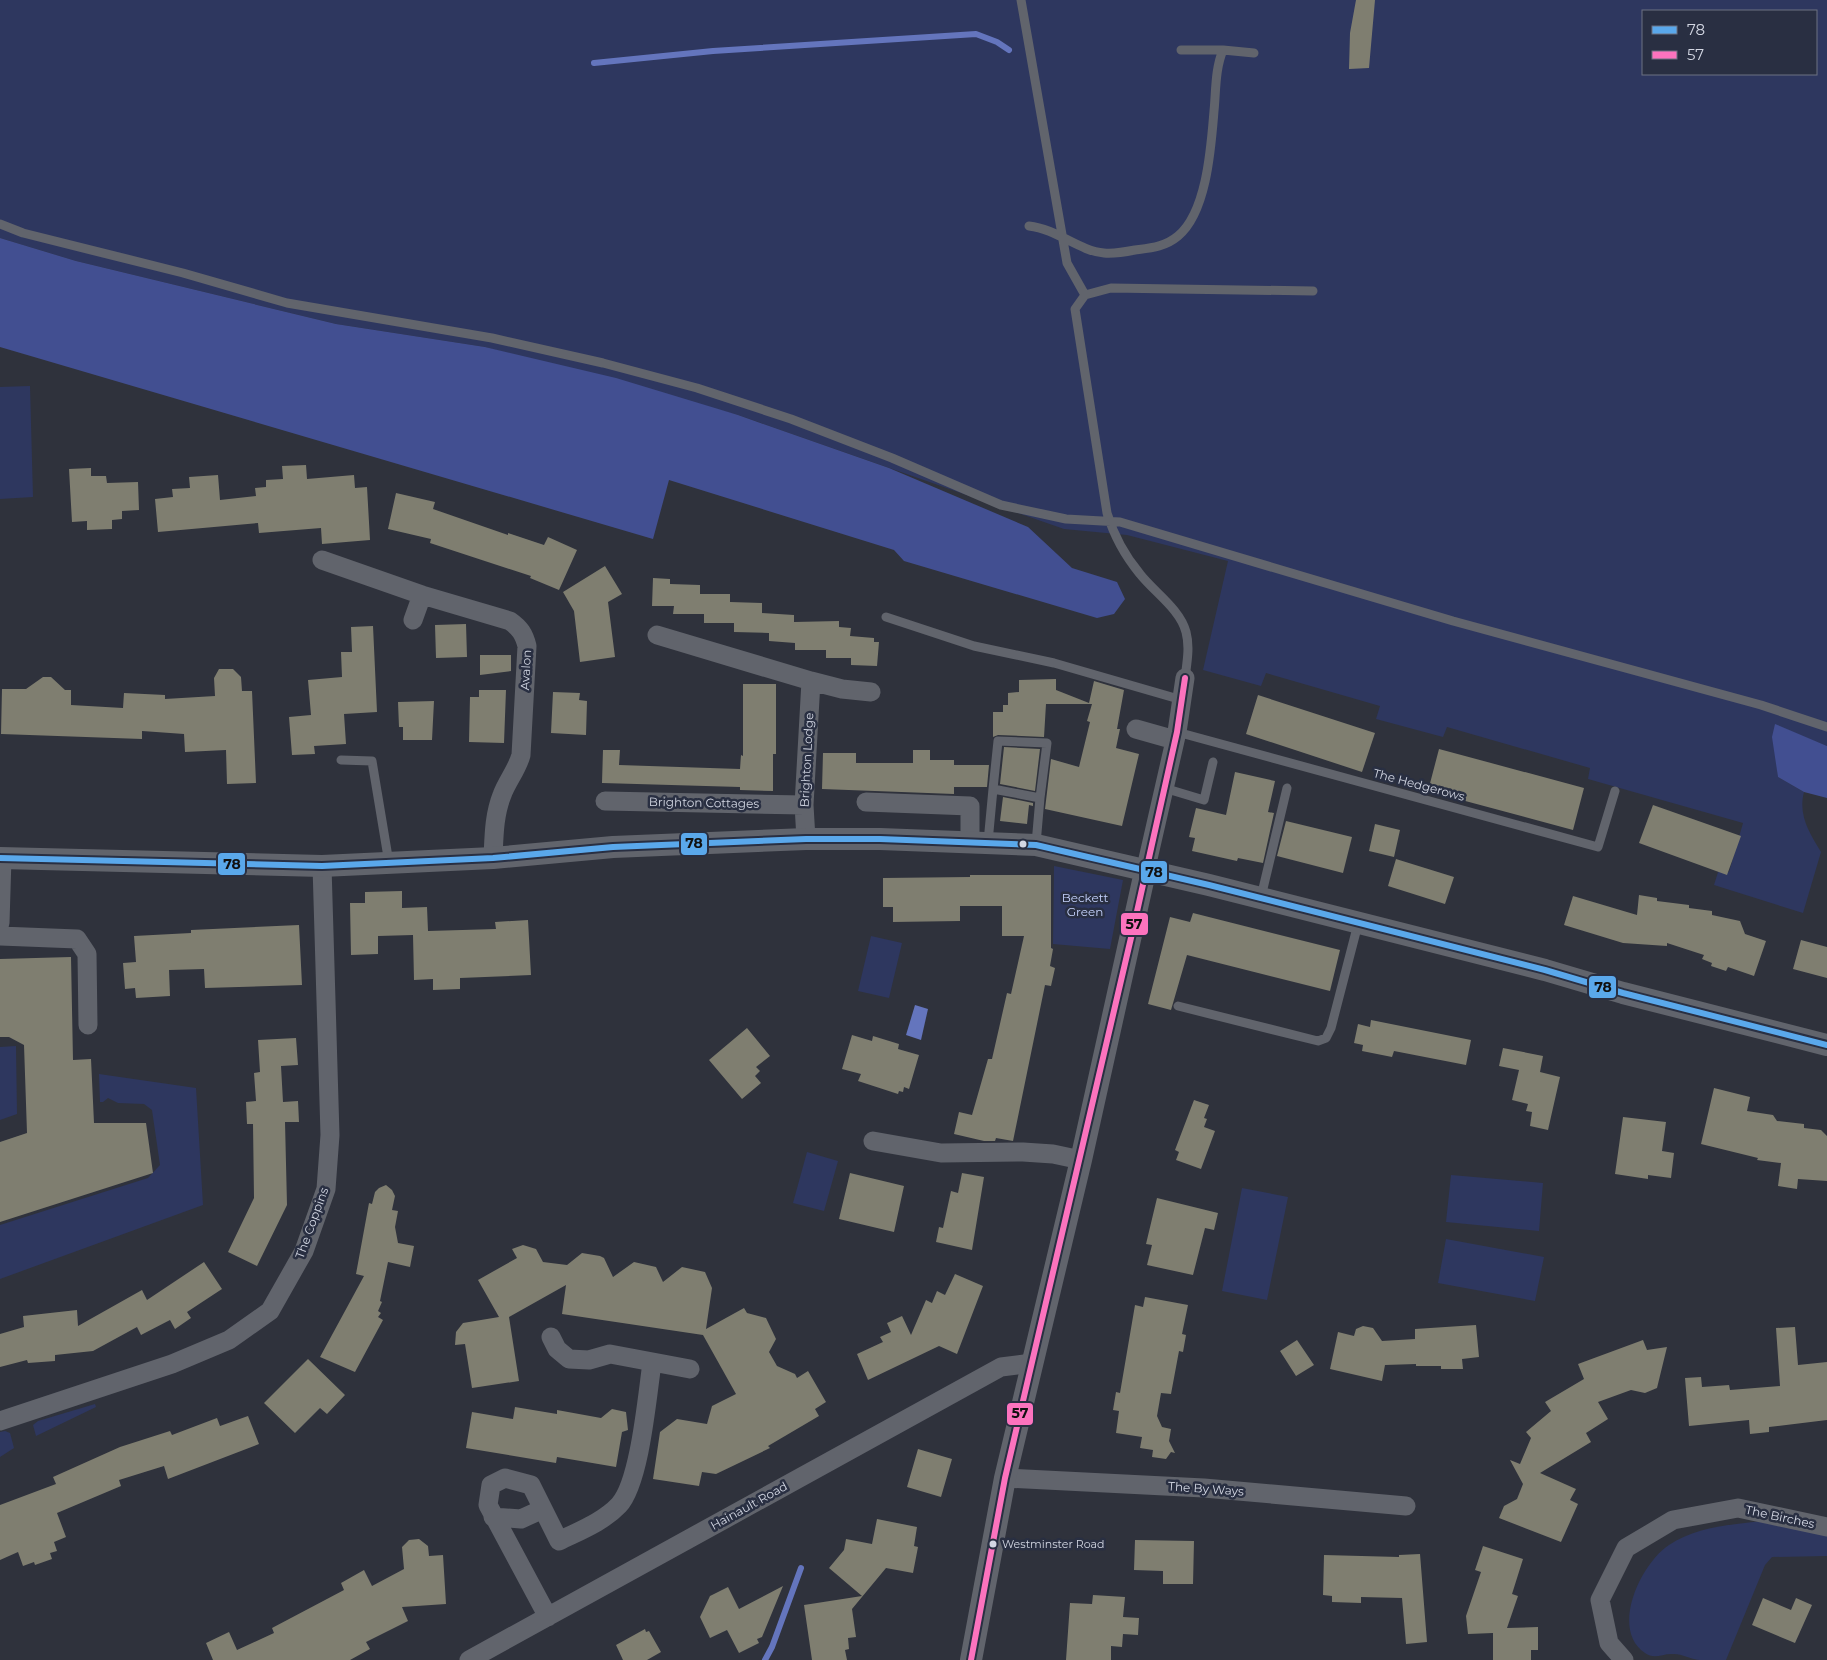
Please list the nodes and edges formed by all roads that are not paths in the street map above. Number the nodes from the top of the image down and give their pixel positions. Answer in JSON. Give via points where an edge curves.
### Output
{"nodes":[{"id":1,"x":1021,"y":0,"type":"edge"},
{"id":2,"x":1181,"y":50,"type":"dead end"},
{"id":3,"x":1223,"y":50,"type":"junction"},
{"id":4,"x":1254,"y":53,"type":"dead end"},
{"id":5,"x":0,"y":224,"type":"edge"},
{"id":6,"x":1030,"y":226,"type":"dead end"},
{"id":7,"x":1063,"y":236,"type":"junction"},
{"id":8,"x":1313,"y":291,"type":"dead end"},
{"id":9,"x":1085,"y":294,"type":"junction"},
{"id":10,"x":1110,"y":522,"type":"junction"},
{"id":11,"x":322,"y":560,"type":"dead end"},
{"id":12,"x":422,"y":595,"type":"junction"},
{"id":13,"x":886,"y":617,"type":"dead end"},
{"id":14,"x":413,"y":620,"type":"dead end"},
{"id":15,"x":657,"y":635,"type":"dead end"},
{"id":16,"x":1185,"y":678,"type":"joint"},
{"id":17,"x":811,"y":681,"type":"junction"},
{"id":18,"x":871,"y":692,"type":"dead end"},
{"id":19,"x":1182,"y":700,"type":"junction"},
{"id":20,"x":1827,"y":727,"type":"edge"},
{"id":21,"x":1136,"y":728,"type":"dead end"},
{"id":22,"x":1176,"y":736,"type":"junction"},
{"id":23,"x":341,"y":760,"type":"dead end"},
{"id":24,"x":1213,"y":762,"type":"dead end"},
{"id":25,"x":1164,"y":788,"type":"junction"},
{"id":26,"x":1288,"y":788,"type":"dead end"},
{"id":27,"x":993,"y":789,"type":"junction"},
{"id":28,"x":1615,"y":791,"type":"dead end"},
{"id":29,"x":1040,"y":798,"type":"junction"},
{"id":30,"x":605,"y":801,"type":"dead end"},
{"id":31,"x":866,"y":802,"type":"dead end"},
{"id":32,"x":804,"y":805,"type":"junction"},
{"id":33,"x":806,"y":839,"type":"junction"},
{"id":34,"x":979,"y":842,"type":"junction"},
{"id":35,"x":1036,"y":846,"type":"junction"},
{"id":36,"x":1,"y":858,"type":"edge"},
{"id":37,"x":493,"y":858,"type":"junction"},
{"id":38,"x":390,"y":863,"type":"junction"},
{"id":39,"x":322,"y":866,"type":"junction"},
{"id":40,"x":1145,"y":872,"type":"junction"},
{"id":41,"x":1261,"y":898,"type":"junction"},
{"id":42,"x":0,"y":923,"type":"edge"},
{"id":43,"x":1358,"y":923,"type":"junction"},
{"id":44,"x":0,"y":936,"type":"edge"},
{"id":45,"x":1178,"y":1006,"type":"dead end"},
{"id":46,"x":88,"y":1025,"type":"dead end"},
{"id":47,"x":1827,"y":1045,"type":"edge"},
{"id":48,"x":873,"y":1141,"type":"dead end"},
{"id":49,"x":1081,"y":1160,"type":"junction"},
{"id":50,"x":551,"y":1337,"type":"dead end"},
{"id":51,"x":1032,"y":1362,"type":"junction"},
{"id":52,"x":652,"y":1364,"type":"junction"},
{"id":53,"x":690,"y":1369,"type":"dead end"},
{"id":54,"x":0,"y":1420,"type":"edge"},
{"id":55,"x":1005,"y":1478,"type":"junction"},
{"id":56,"x":1406,"y":1506,"type":"dead end"},
{"id":57,"x":543,"y":1509,"type":"junction"},
{"id":58,"x":493,"y":1516,"type":"junction"},
{"id":59,"x":1827,"y":1527,"type":"edge"},
{"id":60,"x":548,"y":1617,"type":"junction"},
{"id":61,"x":469,"y":1660,"type":"edge"},
{"id":62,"x":971,"y":1660,"type":"edge"},
{"id":63,"x":1624,"y":1660,"type":"edge"}],
"edges":[{"from":1,"to":7,"type":"lane"},
{"from":2,"to":3,"type":"lane"},
{"from":3,"to":4,"type":"lane"},
{"from":3,"to":7,"type":"lane","via":[[1205,176],[1196,212],[1188,226],[1177,238],[1155,248],[1118,253],[1089,249]]},
{"from":5,"to":10,"type":"lane","via":[[23,233],[287,303],[492,338],[697,388],[791,418],[1001,505],[1066,519]]},
{"from":6,"to":7,"type":"lane","via":[[1046,228]]},
{"from":7,"to":9,"type":"lane","via":[[1067,263]]},
{"from":8,"to":9,"type":"lane","via":[[1111,288]]},
{"from":9,"to":10,"type":"lane","via":[[1075,308],[1075,318]]},
{"from":10,"to":16,"type":"lane","via":[[1125,554],[1179,617],[1186,630],[1189,655]]},
{"from":10,"to":20,"type":"lane","via":[[1120,522],[1453,621],[1761,704]]},
{"from":11,"to":12,"type":"street","name":"Avalon"},
{"from":12,"to":14,"type":"street"},
{"from":12,"to":37,"type":"street","name":"Avalon","via":[[510,621],[519,627],[527,646],[521,755],[496,812]]},
{"from":13,"to":19,"type":"lane","via":[[974,646],[1054,663]]},
{"from":15,"to":17,"type":"street","via":[[674,650]]},
{"from":16,"to":19,"type":"street"},
{"from":17,"to":18,"type":"street"},
{"from":17,"to":32,"type":"street","name":"Brighton Lodge"},
{"from":19,"to":22,"type":"street"},
{"from":21,"to":22,"type":"street"},
{"from":22,"to":25,"type":"street"},
{"from":22,"to":28,"type":"lane","name":"The Hedgerows","via":[[1598,847]]},
{"from":23,"to":38,"type":"lane","via":[[372,760]]},
{"from":24,"to":25,"type":"lane","via":[[1204,800]]},
{"from":25,"to":40,"type":"street"},
{"from":26,"to":41,"type":"lane"},
{"from":27,"to":29,"type":"lane"},
{"from":27,"to":29,"type":"lane","via":[[998,741],[1047,743]]},
{"from":27,"to":34,"type":"lane"},
{"from":29,"to":35,"type":"lane"},
{"from":30,"to":32,"type":"street","name":"Brighton Cottages"},
{"from":31,"to":34,"type":"street","via":[[970,806]]},
{"from":32,"to":33,"type":"street","name":"Brighton Lodge"},
{"from":33,"to":34,"type":"street"},
{"from":33,"to":37,"type":"street","via":[[613,848]]},
{"from":34,"to":35,"type":"street"},
{"from":35,"to":40,"type":"street"},
{"from":36,"to":39,"type":"street"},
{"from":36,"to":42,"type":"street"},
{"from":37,"to":38,"type":"street"},
{"from":38,"to":39,"type":"street"},
{"from":39,"to":54,"type":"street","name":"The Coppins","via":[[330,1135],[326,1188],[304,1251],[270,1311],[229,1340],[172,1364]]},
{"from":40,"to":41,"type":"street"},
{"from":40,"to":49,"type":"street"},
{"from":41,"to":43,"type":"street"},
{"from":43,"to":45,"type":"lane","via":[[1326,1038],[1318,1041]]},
{"from":43,"to":47,"type":"street"},
{"from":44,"to":46,"type":"street","via":[[77,939],[87,954]]},
{"from":48,"to":49,"type":"street","via":[[941,1153],[1023,1152]]},
{"from":49,"to":51,"type":"street"},
{"from":50,"to":52,"type":"street","via":[[557,1349],[569,1359],[589,1360],[610,1354]]},
{"from":51,"to":55,"type":"street"},
{"from":51,"to":60,"type":"street","name":"Hainault Road","via":[[1001,1367]]},
{"from":52,"to":53,"type":"street"},
{"from":52,"to":57,"type":"street","via":[[633,1481],[619,1505],[595,1523],[559,1541]]},
{"from":55,"to":56,"type":"street","name":"The By Ways","via":[[1204,1488]]},
{"from":55,"to":62,"type":"street"},
{"from":57,"to":58,"type":"street","via":[[521,1519]]},
{"from":57,"to":58,"type":"street","via":[[531,1484],[505,1478],[491,1485],[488,1505]]},
{"from":58,"to":60,"type":"street"},
{"from":59,"to":63,"type":"street","name":"The Birches","via":[[1738,1508],[1673,1520],[1626,1548],[1600,1600],[1610,1643]]},
{"from":60,"to":61,"type":"street","name":"Hainault Road"}]}
